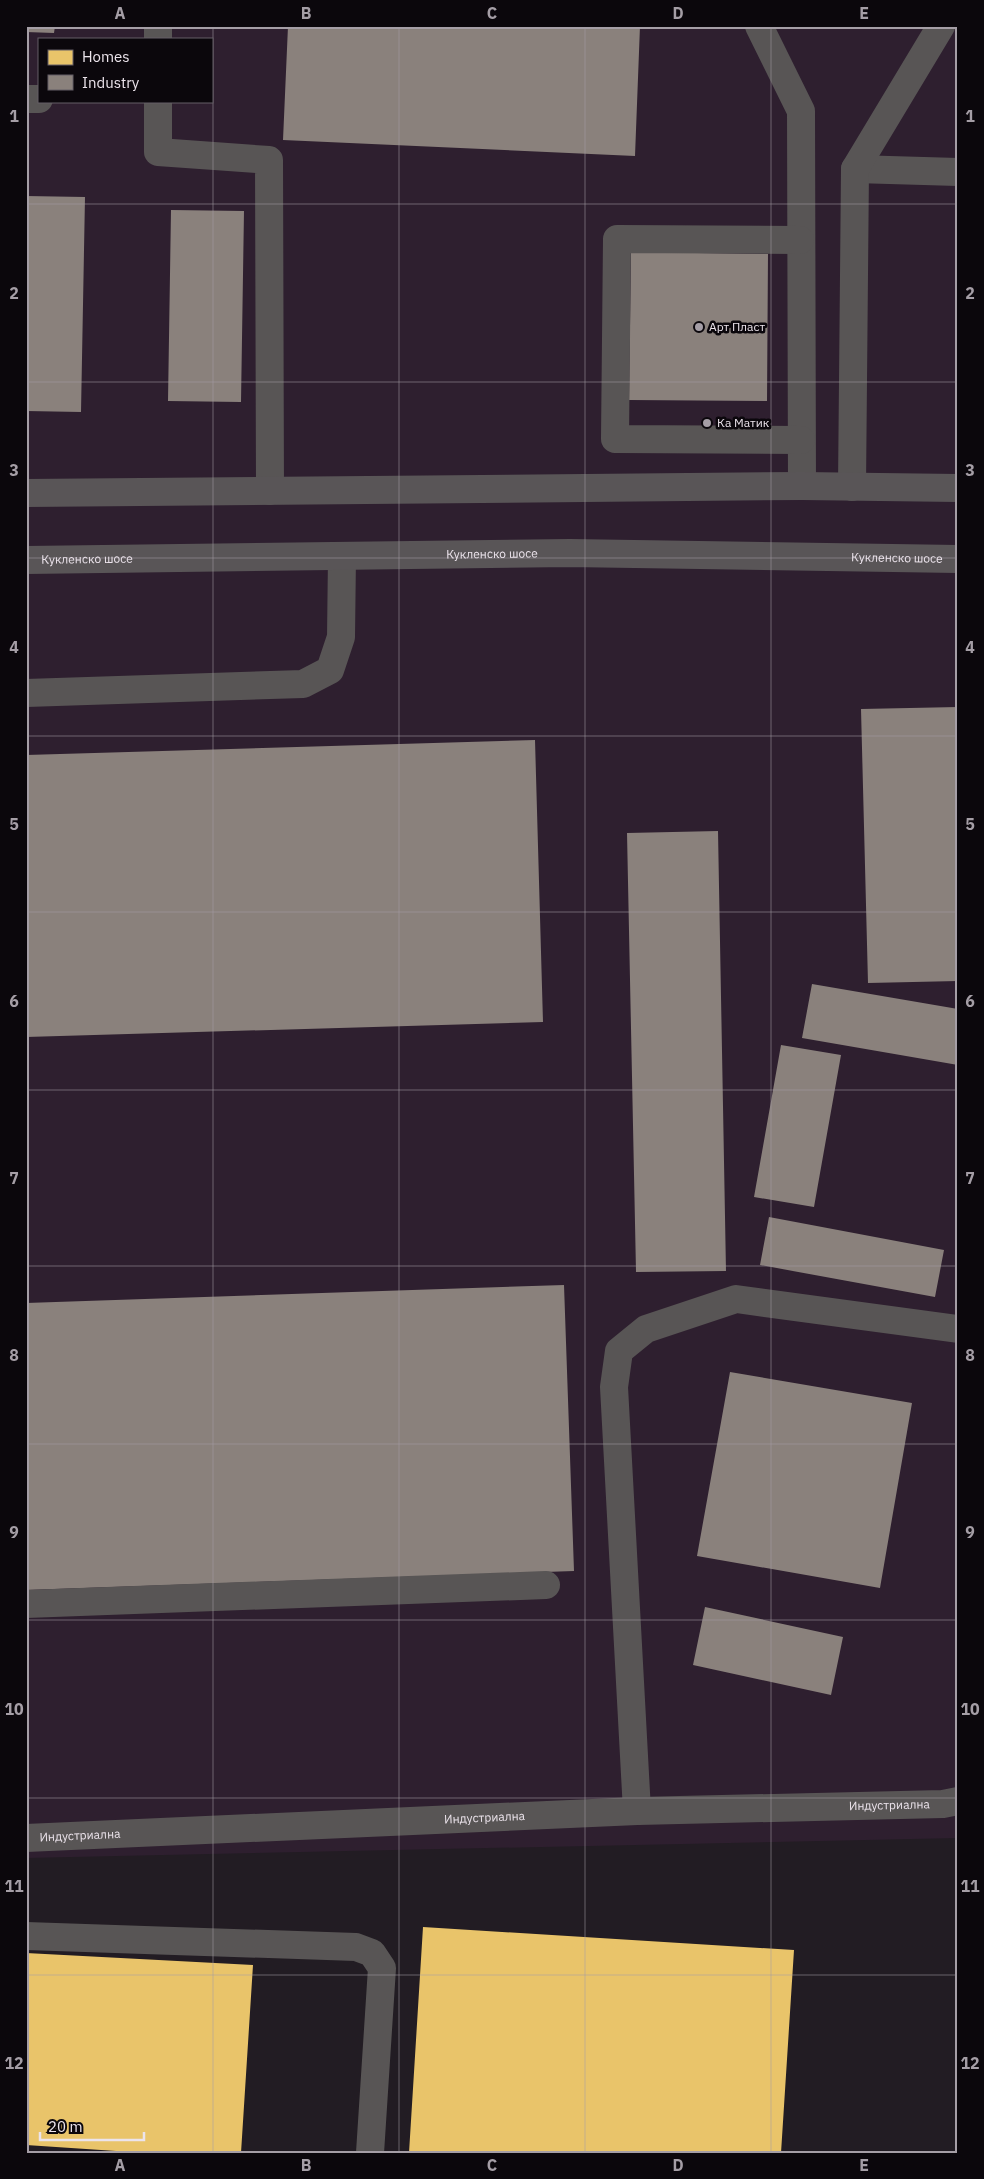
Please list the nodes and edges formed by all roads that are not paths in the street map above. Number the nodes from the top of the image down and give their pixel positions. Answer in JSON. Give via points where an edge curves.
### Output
{"nodes":[{"id":1,"x":759,"y":26,"type":"edge"},
{"id":2,"x":941,"y":26,"type":"edge"},
{"id":3,"x":158,"y":102,"type":"edge"},
{"id":4,"x":855,"y":169,"type":"junction"},
{"id":5,"x":958,"y":172,"type":"edge"},
{"id":6,"x":800,"y":240,"type":"junction"},
{"id":7,"x":802,"y":440,"type":"junction"},
{"id":8,"x":802,"y":486,"type":"junction"},
{"id":9,"x":852,"y":487,"type":"junction"},
{"id":10,"x":958,"y":488,"type":"edge"},
{"id":11,"x":270,"y":491,"type":"junction"},
{"id":12,"x":26,"y":493,"type":"edge"},
{"id":13,"x":342,"y":556,"type":"junction"},
{"id":14,"x":958,"y":559,"type":"edge"},
{"id":15,"x":26,"y":560,"type":"edge"},
{"id":16,"x":26,"y":693,"type":"edge"},
{"id":17,"x":958,"y":1329,"type":"edge"},
{"id":18,"x":546,"y":1585,"type":"dead end"},
{"id":19,"x":26,"y":1604,"type":"edge"},
{"id":20,"x":953,"y":1804,"type":"edge"},
{"id":21,"x":637,"y":1811,"type":"junction"},
{"id":22,"x":26,"y":1838,"type":"edge"},
{"id":23,"x":26,"y":1936,"type":"edge"},
{"id":24,"x":370,"y":2153,"type":"edge"}],
"edges":[{"from":1,"to":6,"type":"street","via":[[801,111]]},
{"from":2,"to":4,"type":"street"},
{"from":3,"to":11,"type":"street","via":[[158,152],[269,160]]},
{"from":4,"to":5,"type":"street"},
{"from":4,"to":9,"type":"street"},
{"from":6,"to":7,"type":"street"},
{"from":6,"to":7,"type":"street","via":[[617,239],[615,438]]},
{"from":7,"to":8,"type":"street"},
{"from":8,"to":9,"type":"main road"},
{"from":8,"to":11,"type":"main road"},
{"from":9,"to":10,"type":"main road"},
{"from":11,"to":12,"type":"main road"},
{"from":13,"to":14,"type":"main road","name":"Кукленско шосе","via":[[570,553]]},
{"from":13,"to":15,"type":"main road","name":"Кукленско шосе"},
{"from":13,"to":16,"type":"street","via":[[341,637],[330,670],[303,684]]},
{"from":17,"to":21,"type":"street","via":[[736,1299],[646,1329],[619,1352],[614,1387]]},
{"from":18,"to":19,"type":"street"},
{"from":20,"to":21,"type":"street","name":"Индустриална"},
{"from":21,"to":22,"type":"street","name":"Индустриална"},
{"from":23,"to":24,"type":"street","via":[[356,1947],[372,1953],[382,1968]]}]}
